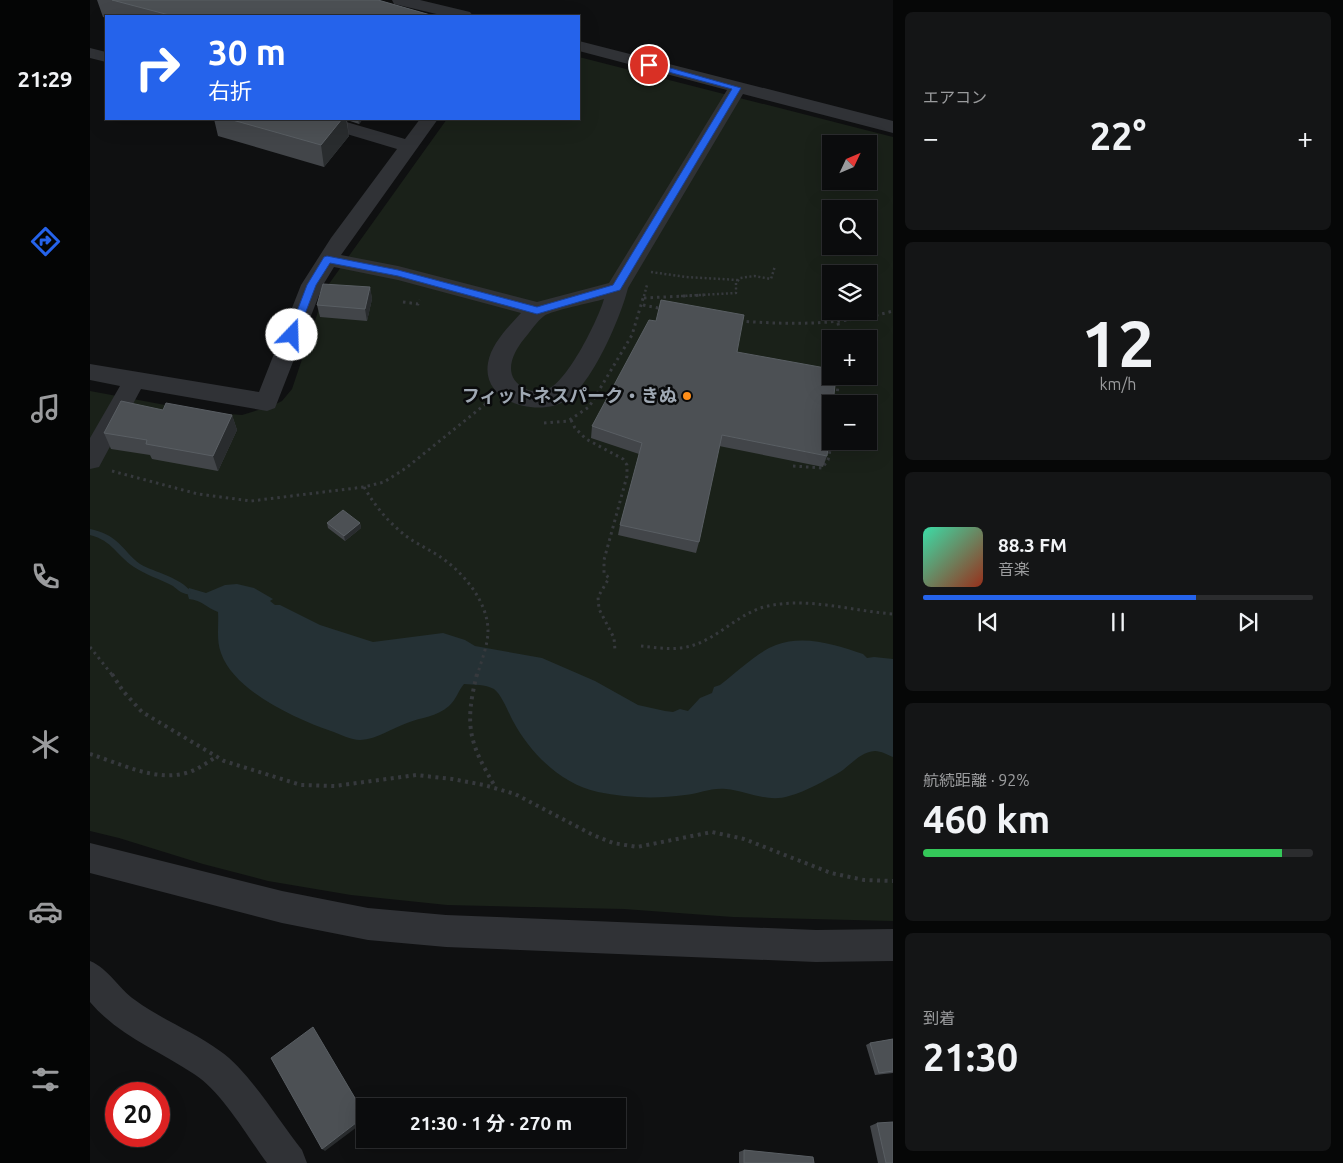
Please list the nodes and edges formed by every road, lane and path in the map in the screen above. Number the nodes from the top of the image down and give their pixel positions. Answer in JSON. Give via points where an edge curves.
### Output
{"nodes":[{"id":1,"x":400,"y":0,"type":"edge"},
{"id":2,"x":468,"y":0,"type":"edge"},
{"id":3,"x":460,"y":15,"type":"edge"},
{"id":4,"x":580,"y":46,"type":"edge"},
{"id":5,"x":90,"y":53,"type":"edge"},
{"id":6,"x":105,"y":57,"type":"edge"},
{"id":7,"x":737,"y":88,"type":"junction"},
{"id":8,"x":320,"y":120,"type":"edge"},
{"id":9,"x":428,"y":120,"type":"edge"},
{"id":10,"x":893,"y":126,"type":"edge"},
{"id":11,"x":410,"y":146,"type":"junction"},
{"id":12,"x":327,"y":259,"type":"junction"},
{"id":13,"x":774,"y":266,"type":"dead end"},
{"id":14,"x":651,"y":272,"type":"dead end"},
{"id":15,"x":738,"y":280,"type":"junction"},
{"id":16,"x":617,"y":288,"type":"junction"},
{"id":17,"x":644,"y":298,"type":"dead end"},
{"id":18,"x":643,"y":305,"type":"dead end"},
{"id":19,"x":545,"y":308,"type":"junction"},
{"id":20,"x":670,"y":310,"type":"edge"},
{"id":21,"x":893,"y":311,"type":"edge"},
{"id":22,"x":736,"y":321,"type":"edge"},
{"id":23,"x":838,"y":323,"type":"junction"},
{"id":24,"x":839,"y":330,"type":"edge"},
{"id":25,"x":601,"y":332,"type":"junction"},
{"id":26,"x":90,"y":372,"type":"edge"},
{"id":27,"x":136,"y":380,"type":"junction"},
{"id":28,"x":489,"y":402,"type":"dead end"},
{"id":29,"x":572,"y":420,"type":"dead end"},
{"id":30,"x":830,"y":450,"type":"edge"},
{"id":31,"x":99,"y":465,"type":"edge"},
{"id":32,"x":793,"y":466,"type":"dead end"},
{"id":33,"x":364,"y":488,"type":"junction"},
{"id":34,"x":893,"y":614,"type":"edge"},
{"id":35,"x":642,"y":646,"type":"dead end"},
{"id":36,"x":90,"y":647,"type":"edge"},
{"id":37,"x":615,"y":650,"type":"dead end"},
{"id":38,"x":90,"y":754,"type":"edge"},
{"id":39,"x":217,"y":756,"type":"junction"},
{"id":40,"x":496,"y":788,"type":"junction"},
{"id":41,"x":90,"y":858,"type":"edge"},
{"id":42,"x":893,"y":881,"type":"edge"},
{"id":43,"x":893,"y":945,"type":"edge"},
{"id":44,"x":90,"y":977,"type":"edge"},
{"id":45,"x":289,"y":1163,"type":"edge"}],
"edges":[{"from":1,"to":3,"type":"street"},
{"from":2,"to":3,"type":"street"},
{"from":4,"to":7,"type":"street"},
{"from":5,"to":6,"type":"street"},
{"from":7,"to":10,"type":"street"},
{"from":7,"to":16,"type":"street"},
{"from":8,"to":11,"type":"street"},
{"from":9,"to":11,"type":"street"},
{"from":11,"to":12,"type":"street"},
{"from":12,"to":19,"type":"street"},
{"from":12,"to":27,"type":"street","via":[[312,285],[267,402]]},
{"from":13,"to":15,"type":"path","via":[[771,279],[754,276]]},
{"from":14,"to":15,"type":"path"},
{"from":15,"to":17,"type":"path","via":[[736,293]]},
{"from":16,"to":19,"type":"street"},
{"from":16,"to":25,"type":"street"},
{"from":18,"to":20,"type":"path"},
{"from":19,"to":25,"type":"street","via":[[567,306],[581,310],[592,318]]},
{"from":19,"to":25,"type":"street","via":[[512,341],[499,364],[500,378],[512,392],[525,398],[544,400],[558,395],[567,387]]},
{"from":21,"to":23,"type":"path"},
{"from":22,"to":23,"type":"path","via":[[808,326]]},
{"from":23,"to":24,"type":"path"},
{"from":26,"to":27,"type":"street"},
{"from":27,"to":31,"type":"street"},
{"from":28,"to":33,"type":"path","via":[[406,468],[384,482]]},
{"from":29,"to":37,"type":"path","via":[[585,440],[627,465],[627,476],[604,560],[604,573],[609,578],[598,598],[599,609],[614,638]]},
{"from":30,"to":32,"type":"path","via":[[825,468]]},
{"from":31,"to":33,"type":"path","via":[[188,491],[233,500],[252,501]]},
{"from":33,"to":40,"type":"path","via":[[380,512],[412,541],[451,565],[480,600],[487,620],[487,639],[469,718],[470,733],[476,752]]},
{"from":34,"to":35,"type":"path","via":[[787,603],[751,611],[700,643],[680,648]]},
{"from":36,"to":39,"type":"path","via":[[142,712]]},
{"from":38,"to":39,"type":"path","via":[[166,775],[182,775],[196,770]]},
{"from":39,"to":40,"type":"path","via":[[301,785],[335,786],[416,775]]},
{"from":40,"to":42,"type":"path","via":[[515,794],[612,843],[637,847],[712,832],[744,839],[831,873],[864,880]]},
{"from":41,"to":43,"type":"street","via":[[282,907],[368,924],[446,931],[816,946]]},
{"from":44,"to":45,"type":"street","via":[[115,1006],[138,1023],[207,1062],[224,1076]]}]}
